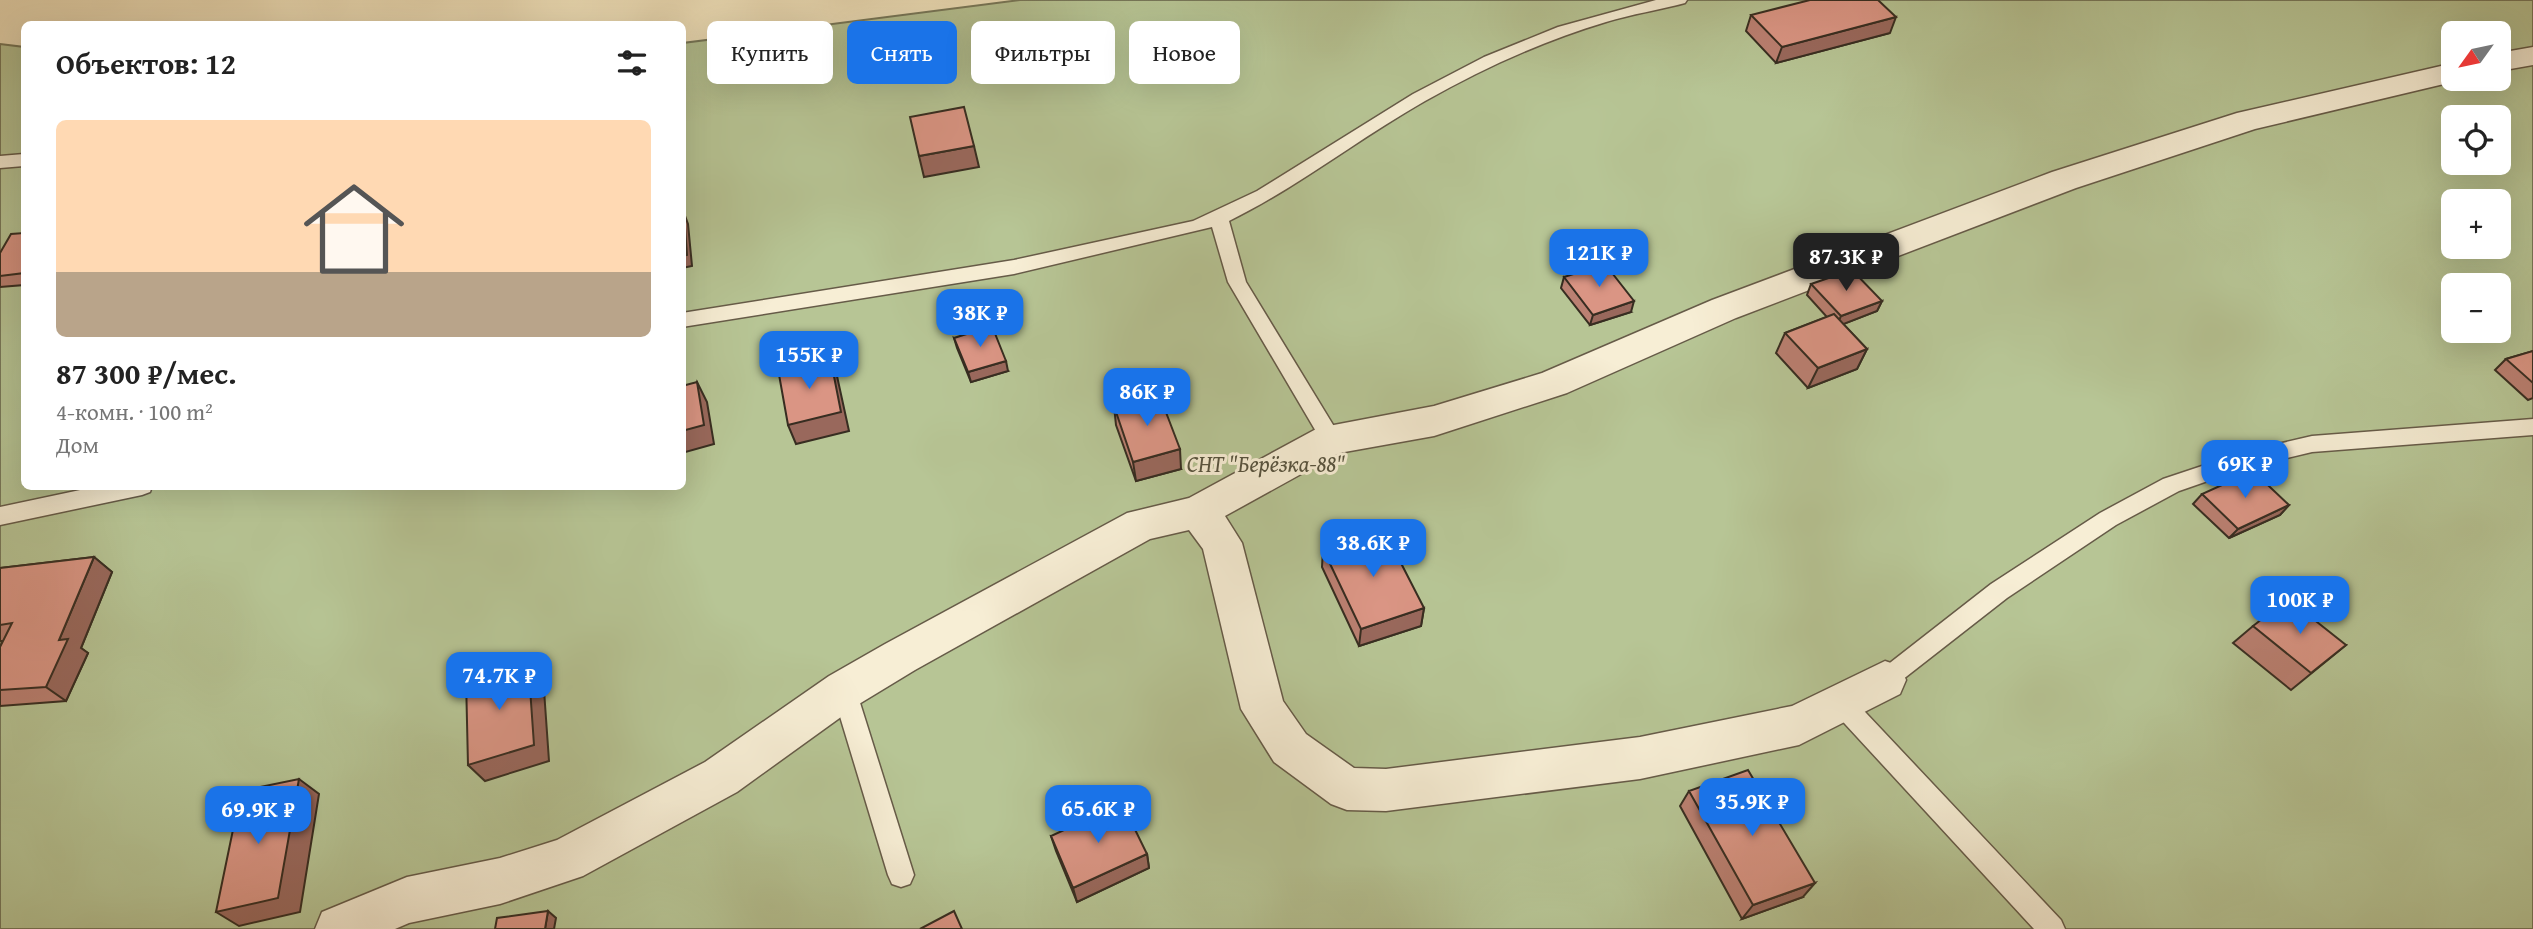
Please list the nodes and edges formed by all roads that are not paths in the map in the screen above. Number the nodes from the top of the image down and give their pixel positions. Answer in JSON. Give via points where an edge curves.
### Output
{"nodes":[{"id":1,"x":1679,"y":0,"type":"edge"},
{"id":2,"x":2533,"y":56,"type":"edge"},
{"id":3,"x":2511,"y":60,"type":"edge"},
{"id":4,"x":2441,"y":75,"type":"edge"},
{"id":5,"x":21,"y":160,"type":"edge"},
{"id":6,"x":0,"y":162,"type":"edge"},
{"id":7,"x":1219,"y":218,"type":"junction"},
{"id":8,"x":686,"y":319,"type":"edge"},
{"id":9,"x":2533,"y":426,"type":"edge"},
{"id":10,"x":1331,"y":439,"type":"junction"},
{"id":11,"x":113,"y":490,"type":"edge"},
{"id":12,"x":76,"y":495,"type":"edge"},
{"id":13,"x":1198,"y":512,"type":"junction"},
{"id":14,"x":0,"y":516,"type":"edge"},
{"id":15,"x":1885,"y":680,"type":"joint"},
{"id":16,"x":844,"y":690,"type":"junction"},
{"id":17,"x":1842,"y":704,"type":"junction"},
{"id":18,"x":901,"y":875,"type":"dead end"},
{"id":19,"x":339,"y":929,"type":"edge"},
{"id":20,"x":2052,"y":929,"type":"edge"}],
"edges":[{"from":1,"to":7,"type":"lane","via":[[1568,27],[1477,65],[1384,117],[1270,192]]},
{"from":2,"to":3,"type":"street"},
{"from":4,"to":10,"type":"street","via":[[2248,120],[2168,145],[1724,309],[1554,383],[1434,421]]},
{"from":5,"to":6,"type":"lane"},
{"from":7,"to":8,"type":"lane","via":[[1057,260]]},
{"from":7,"to":10,"type":"lane","via":[[1237,282]]},
{"from":9,"to":15,"type":"lane","via":[[2312,444],[2244,460],[2171,485],[2108,519],[1999,591]]},
{"from":10,"to":13,"type":"street"},
{"from":11,"to":12,"type":"lane"},
{"from":12,"to":14,"type":"lane"},
{"from":13,"to":16,"type":"street","via":[[1141,525]]},
{"from":13,"to":17,"type":"street","via":[[1222,543],[1263,709],[1290,748],[1347,789],[1386,790],[1640,758],[1798,725]]},
{"from":15,"to":17,"type":"street"},
{"from":16,"to":18,"type":"lane"},
{"from":16,"to":19,"type":"street","via":[[721,777],[567,860],[500,881],[407,900]]},
{"from":17,"to":20,"type":"lane"}]}
